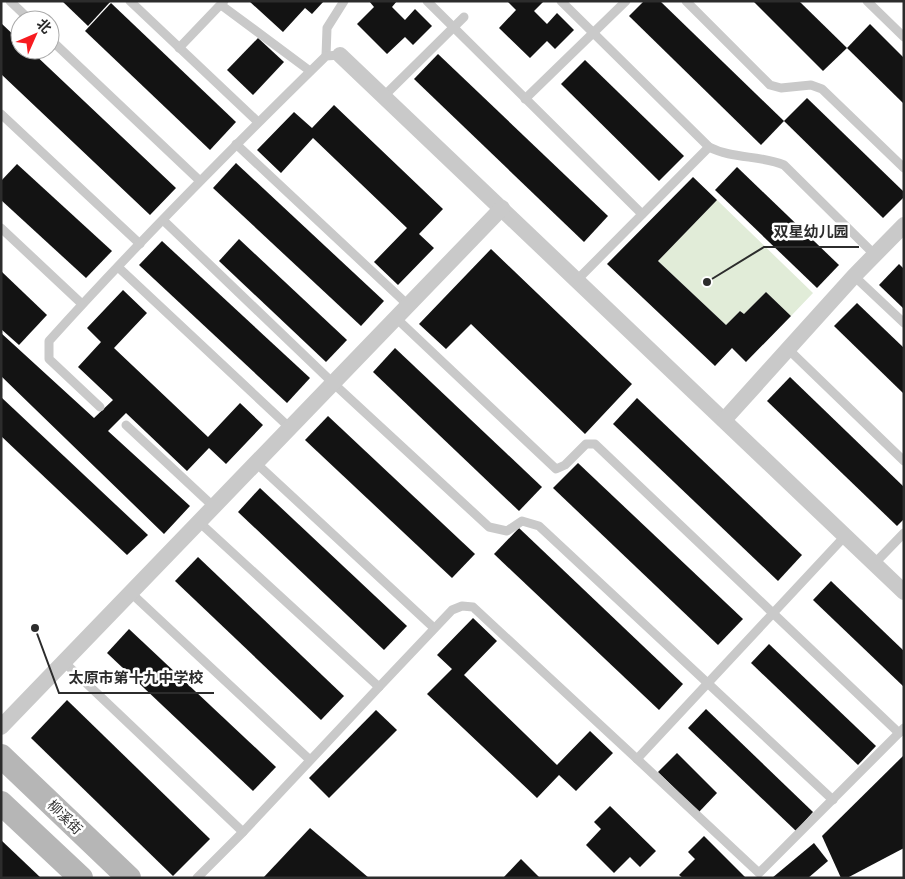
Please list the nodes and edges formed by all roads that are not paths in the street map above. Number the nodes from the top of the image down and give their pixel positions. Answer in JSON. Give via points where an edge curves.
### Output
{"nodes":[{"id":1,"x":10,"y":1,"type":"edge"},
{"id":2,"x":130,"y":1,"type":"edge"},
{"id":3,"x":344,"y":1,"type":"edge"},
{"id":4,"x":427,"y":1,"type":"edge"},
{"id":5,"x":561,"y":1,"type":"edge"},
{"id":6,"x":626,"y":1,"type":"edge"},
{"id":7,"x":686,"y":1,"type":"edge"},
{"id":8,"x":867,"y":1,"type":"edge"},
{"id":9,"x":223,"y":3,"type":"edge"},
{"id":10,"x":19,"y":10,"type":"edge"},
{"id":11,"x":464,"y":17,"type":"dead end"},
{"id":12,"x":454,"y":28,"type":"junction"},
{"id":13,"x":594,"y":32,"type":"junction"},
{"id":14,"x":904,"y":37,"type":"edge"},
{"id":15,"x":60,"y":48,"type":"edge"},
{"id":16,"x":180,"y":48,"type":"junction"},
{"id":17,"x":333,"y":55,"type":"junction"},
{"id":18,"x":310,"y":71,"type":"junction"},
{"id":19,"x":384,"y":96,"type":"junction"},
{"id":20,"x":525,"y":99,"type":"junction"},
{"id":21,"x":1,"y":114,"type":"edge"},
{"id":22,"x":258,"y":122,"type":"junction"},
{"id":23,"x":236,"y":144,"type":"junction"},
{"id":24,"x":709,"y":147,"type":"junction"},
{"id":25,"x":904,"y":168,"type":"edge"},
{"id":26,"x":200,"y":181,"type":"junction"},
{"id":27,"x":502,"y":208,"type":"junction"},
{"id":28,"x":642,"y":214,"type":"junction"},
{"id":29,"x":163,"y":220,"type":"junction"},
{"id":30,"x":904,"y":225,"type":"edge"},
{"id":31,"x":1,"y":228,"type":"edge"},
{"id":32,"x":140,"y":244,"type":"junction"},
{"id":33,"x":875,"y":255,"type":"junction"},
{"id":34,"x":118,"y":267,"type":"junction"},
{"id":35,"x":854,"y":276,"type":"junction"},
{"id":36,"x":577,"y":280,"type":"junction"},
{"id":37,"x":82,"y":304,"type":"junction"},
{"id":38,"x":408,"y":305,"type":"junction"},
{"id":39,"x":396,"y":318,"type":"junction"},
{"id":40,"x":904,"y":323,"type":"edge"},
{"id":41,"x":788,"y":348,"type":"junction"},
{"id":42,"x":333,"y":383,"type":"junction"},
{"id":43,"x":100,"y":407,"type":"dead end"},
{"id":44,"x":724,"y":420,"type":"junction"},
{"id":45,"x":126,"y":425,"type":"dead end"},
{"id":46,"x":290,"y":428,"type":"junction"},
{"id":47,"x":904,"y":461,"type":"edge"},
{"id":48,"x":256,"y":464,"type":"junction"},
{"id":49,"x":214,"y":507,"type":"junction"},
{"id":50,"x":199,"y":522,"type":"junction"},
{"id":51,"x":904,"y":533,"type":"edge"},
{"id":52,"x":846,"y":534,"type":"junction"},
{"id":53,"x":874,"y":564,"type":"junction"},
{"id":54,"x":904,"y":592,"type":"edge"},
{"id":55,"x":131,"y":593,"type":"junction"},
{"id":56,"x":773,"y":614,"type":"junction"},
{"id":57,"x":434,"y":628,"type":"junction"},
{"id":58,"x":64,"y":662,"type":"junction"},
{"id":59,"x":708,"y":684,"type":"junction"},
{"id":60,"x":379,"y":687,"type":"junction"},
{"id":61,"x":1,"y":727,"type":"edge"},
{"id":62,"x":902,"y":731,"type":"edge"},
{"id":63,"x":1,"y":756,"type":"edge"},
{"id":64,"x":637,"y":759,"type":"junction"},
{"id":65,"x":310,"y":760,"type":"junction"},
{"id":66,"x":833,"y":800,"type":"junction"},
{"id":67,"x":1,"y":803,"type":"edge"},
{"id":68,"x":243,"y":832,"type":"junction"},
{"id":69,"x":81,"y":878,"type":"edge"},
{"id":70,"x":129,"y":878,"type":"edge"},
{"id":71,"x":197,"y":878,"type":"edge"}],
"edges":[{"from":1,"to":10,"type":"lane"},
{"from":2,"to":16,"type":"lane"},
{"from":3,"to":17,"type":"lane","via":[[327,28]]},
{"from":4,"to":12,"type":"lane"},
{"from":5,"to":13,"type":"lane"},
{"from":6,"to":13,"type":"lane"},
{"from":7,"to":25,"type":"lane","via":[[770,85],[781,88],[811,85],[822,90]]},
{"from":8,"to":14,"type":"lane"},
{"from":9,"to":16,"type":"lane"},
{"from":9,"to":18,"type":"lane"},
{"from":11,"to":12,"type":"lane"},
{"from":12,"to":19,"type":"lane"},
{"from":12,"to":20,"type":"lane"},
{"from":13,"to":20,"type":"lane"},
{"from":13,"to":24,"type":"lane"},
{"from":15,"to":26,"type":"lane"},
{"from":16,"to":22,"type":"lane"},
{"from":17,"to":18,"type":"lane"},
{"from":17,"to":19,"type":"street"},
{"from":18,"to":22,"type":"lane"},
{"from":19,"to":27,"type":"street"},
{"from":20,"to":28,"type":"lane"},
{"from":21,"to":32,"type":"lane"},
{"from":22,"to":23,"type":"lane"},
{"from":23,"to":26,"type":"lane"},
{"from":23,"to":38,"type":"lane"},
{"from":24,"to":28,"type":"lane"},
{"from":24,"to":33,"type":"lane","via":[[720,153],[770,159],[784,165]]},
{"from":26,"to":29,"type":"lane"},
{"from":27,"to":36,"type":"street"},
{"from":27,"to":38,"type":"street"},
{"from":28,"to":36,"type":"lane"},
{"from":29,"to":32,"type":"lane"},
{"from":29,"to":42,"type":"lane"},
{"from":30,"to":33,"type":"street"},
{"from":31,"to":37,"type":"lane"},
{"from":32,"to":34,"type":"lane"},
{"from":33,"to":35,"type":"street"},
{"from":34,"to":37,"type":"lane"},
{"from":34,"to":46,"type":"lane"},
{"from":35,"to":40,"type":"lane"},
{"from":35,"to":41,"type":"street"},
{"from":36,"to":44,"type":"street"},
{"from":37,"to":43,"type":"lane","via":[[49,341],[49,359]]},
{"from":38,"to":39,"type":"street"},
{"from":39,"to":42,"type":"street"},
{"from":39,"to":56,"type":"lane","via":[[556,469],[565,465],[586,444],[595,444]]},
{"from":41,"to":44,"type":"street"},
{"from":41,"to":47,"type":"lane"},
{"from":42,"to":46,"type":"street"},
{"from":42,"to":59,"type":"lane","via":[[489,527],[507,531],[522,521],[540,526]]},
{"from":44,"to":52,"type":"street"},
{"from":45,"to":49,"type":"lane"},
{"from":46,"to":48,"type":"street"},
{"from":48,"to":49,"type":"street"},
{"from":48,"to":57,"type":"lane"},
{"from":49,"to":50,"type":"street"},
{"from":50,"to":55,"type":"street"},
{"from":50,"to":60,"type":"lane"},
{"from":51,"to":53,"type":"lane"},
{"from":52,"to":53,"type":"street"},
{"from":52,"to":56,"type":"lane"},
{"from":53,"to":54,"type":"street"},
{"from":55,"to":58,"type":"street"},
{"from":55,"to":65,"type":"lane"},
{"from":56,"to":59,"type":"lane"},
{"from":56,"to":62,"type":"lane"},
{"from":57,"to":60,"type":"lane"},
{"from":57,"to":64,"type":"lane","via":[[452,610],[462,606],[473,607]]},
{"from":58,"to":61,"type":"street"},
{"from":58,"to":68,"type":"lane"},
{"from":59,"to":64,"type":"lane"},
{"from":59,"to":66,"type":"lane"},
{"from":60,"to":65,"type":"lane"},
{"from":62,"to":66,"type":"lane"},
{"from":63,"to":70,"type":"street","name":"柳溪街"},
{"from":64,"to":66,"type":"lane","via":[[760,874]]},
{"from":65,"to":68,"type":"lane"},
{"from":67,"to":69,"type":"street"},
{"from":68,"to":71,"type":"lane"}]}
